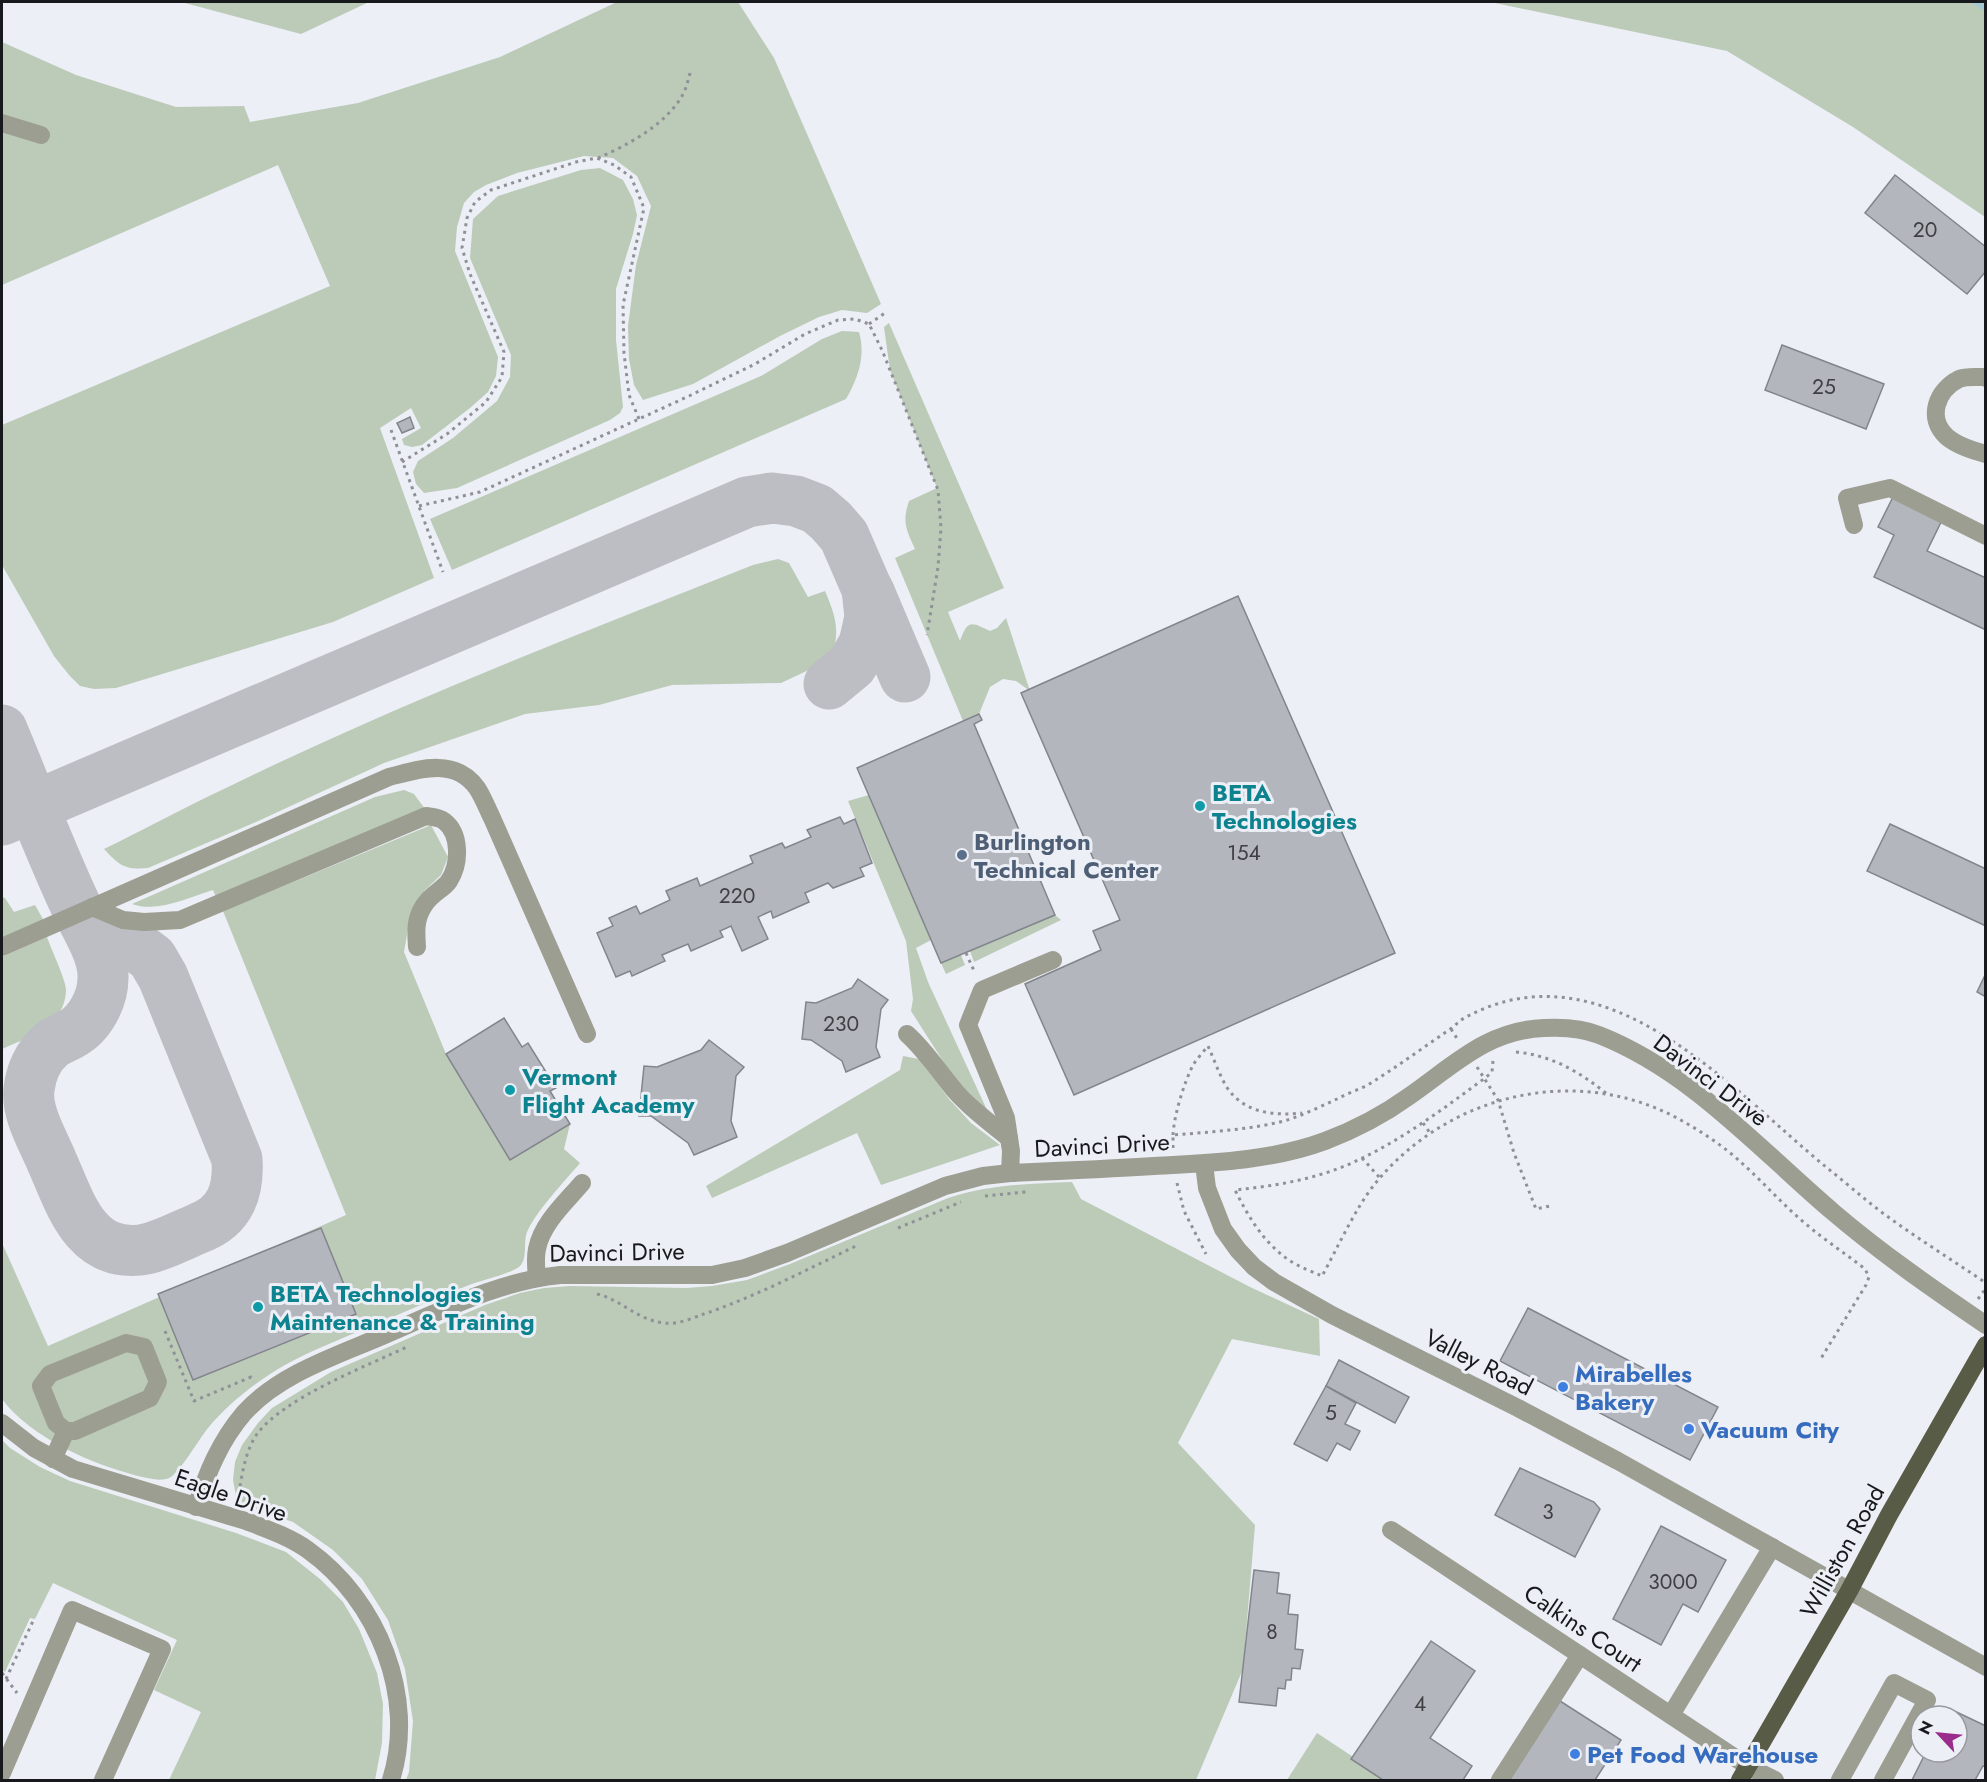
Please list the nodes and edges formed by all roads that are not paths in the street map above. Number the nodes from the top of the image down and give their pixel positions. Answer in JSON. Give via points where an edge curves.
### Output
{"nodes":[{"id":1,"x":2,"y":123,"type":"edge"},
{"id":2,"x":41,"y":135,"type":"dead end"},
{"id":3,"x":1986,"y":378,"type":"edge"},
{"id":4,"x":1986,"y":454,"type":"edge"},
{"id":5,"x":1854,"y":525,"type":"dead end"},
{"id":6,"x":1986,"y":536,"type":"edge"},
{"id":7,"x":92,"y":908,"type":"junction"},
{"id":8,"x":2,"y":947,"type":"edge"},
{"id":9,"x":417,"y":947,"type":"dead end"},
{"id":10,"x":1053,"y":960,"type":"dead end"},
{"id":11,"x":907,"y":1034,"type":"dead end"},
{"id":12,"x":587,"y":1035,"type":"dead end"},
{"id":13,"x":1009,"y":1138,"type":"junction"},
{"id":14,"x":1204,"y":1164,"type":"junction"},
{"id":15,"x":1010,"y":1173,"type":"junction"},
{"id":16,"x":582,"y":1183,"type":"dead end"},
{"id":17,"x":537,"y":1277,"type":"junction"},
{"id":18,"x":1986,"y":1325,"type":"edge"},
{"id":19,"x":1986,"y":1345,"type":"edge"},
{"id":20,"x":2,"y":1423,"type":"edge"},
{"id":21,"x":66,"y":1431,"type":"junction"},
{"id":22,"x":53,"y":1460,"type":"junction"},
{"id":23,"x":196,"y":1507,"type":"junction"},
{"id":24,"x":1391,"y":1530,"type":"dead end"},
{"id":25,"x":1772,"y":1548,"type":"junction"},
{"id":26,"x":1850,"y":1591,"type":"junction"},
{"id":27,"x":1580,"y":1655,"type":"junction"},
{"id":28,"x":1986,"y":1667,"type":"edge"},
{"id":29,"x":1671,"y":1715,"type":"junction"},
{"id":30,"x":2,"y":1773,"type":"edge"},
{"id":31,"x":1744,"y":1774,"type":"edge"},
{"id":32,"x":103,"y":1780,"type":"edge"},
{"id":33,"x":391,"y":1780,"type":"edge"},
{"id":34,"x":1500,"y":1780,"type":"edge"},
{"id":35,"x":1775,"y":1780,"type":"edge"},
{"id":36,"x":1840,"y":1780,"type":"edge"},
{"id":37,"x":1882,"y":1780,"type":"edge"}],
"edges":[{"from":1,"to":2,"type":"street"},
{"from":3,"to":4,"type":"street","via":[[1961,378],[1944,388],[1936,403],[1935,420],[1946,436],[1967,449]]},
{"from":5,"to":6,"type":"street","via":[[1847,498],[1890,488]]},
{"from":7,"to":8,"type":"street"},
{"from":7,"to":9,"type":"street","via":[[123,920],[180,920],[426,816],[437,817],[446,821],[457,840],[456,865],[448,882],[422,908],[416,925]]},
{"from":7,"to":12,"type":"street","via":[[389,777],[421,768],[451,769],[477,788]]},
{"from":10,"to":13,"type":"street","via":[[982,990],[968,1025],[1006,1118]]},
{"from":11,"to":13,"type":"street","via":[[922,1047],[956,1092]]},
{"from":13,"to":15,"type":"street"},
{"from":14,"to":15,"type":"street","name":"Davinci Drive"},
{"from":14,"to":18,"type":"street","name":"Davinci Drive","via":[[1323,1142],[1407,1098],[1467,1053],[1496,1038],[1534,1028],[1576,1029],[1617,1042],[1670,1074],[1864,1238]]},
{"from":14,"to":25,"type":"street","name":"Valley Road","via":[[1207,1188],[1223,1229],[1254,1267],[1274,1282],[1618,1461]]},
{"from":15,"to":17,"type":"street","name":"Davinci Drive","via":[[945,1186],[745,1268],[712,1275]]},
{"from":16,"to":17,"type":"street","via":[[542,1234],[537,1248]]},
{"from":17,"to":23,"type":"street","name":"Davinci Drive","via":[[474,1297],[346,1352],[290,1378],[263,1396],[228,1434],[214,1458]]},
{"from":19,"to":26,"type":"main road","name":"Williston Road","via":[[1888,1515]]},
{"from":20,"to":22,"type":"street","name":"Eagle Drive"},
{"from":21,"to":21,"type":"street","via":[[75,1431],[150,1398],[158,1382],[144,1347],[126,1343],[51,1374],[41,1386],[56,1423]]},
{"from":21,"to":22,"type":"street"},
{"from":22,"to":23,"type":"street","name":"Eagle Drive","via":[[95,1477]]},
{"from":23,"to":33,"type":"street","name":"Eagle Drive","via":[[267,1529],[307,1549],[354,1594],[384,1649],[395,1685],[399,1738]]},
{"from":24,"to":27,"type":"street","name":"Calkins Court"},
{"from":25,"to":26,"type":"street","name":"Valley Road"},
{"from":25,"to":29,"type":"street"},
{"from":26,"to":28,"type":"street","name":"Valley Road"},
{"from":26,"to":31,"type":"main road","name":"Williston Road"},
{"from":27,"to":29,"type":"street","name":"Calkins Court"},
{"from":27,"to":34,"type":"street"},
{"from":29,"to":31,"type":"street","name":"Calkins Court"},
{"from":30,"to":32,"type":"street","via":[[72,1610],[162,1649]]},
{"from":31,"to":35,"type":"street","name":"Calkins Court"},
{"from":36,"to":37,"type":"street","via":[[1894,1683],[1928,1700]]}]}
